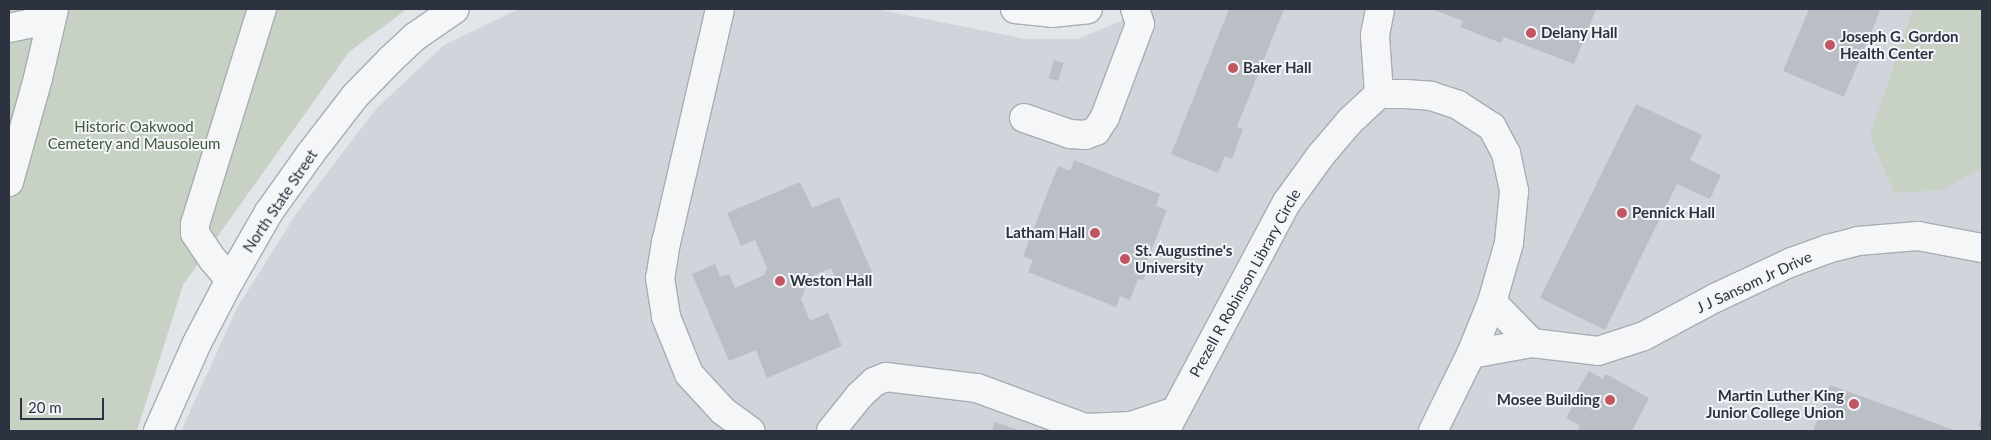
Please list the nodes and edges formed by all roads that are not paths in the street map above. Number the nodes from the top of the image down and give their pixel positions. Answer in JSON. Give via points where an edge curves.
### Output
{"nodes":[{"id":1,"x":262,"y":9,"type":"edge"},
{"id":2,"x":455,"y":9,"type":"edge"},
{"id":3,"x":720,"y":9,"type":"edge"},
{"id":4,"x":1015,"y":9,"type":"edge"},
{"id":5,"x":1088,"y":9,"type":"edge"},
{"id":6,"x":1135,"y":9,"type":"edge"},
{"id":7,"x":1380,"y":9,"type":"edge"},
{"id":8,"x":52,"y":16,"type":"edge"},
{"id":9,"x":9,"y":28,"type":"edge"},
{"id":10,"x":1379,"y":94,"type":"junction"},
{"id":11,"x":1024,"y":118,"type":"dead end"},
{"id":12,"x":9,"y":182,"type":"edge"},
{"id":13,"x":1982,"y":248,"type":"edge"},
{"id":14,"x":230,"y":280,"type":"junction"},
{"id":15,"x":1492,"y":302,"type":"junction"},
{"id":16,"x":1532,"y":343,"type":"junction"},
{"id":17,"x":1471,"y":354,"type":"junction"},
{"id":18,"x":1169,"y":422,"type":"edge"},
{"id":19,"x":1086,"y":430,"type":"edge"},
{"id":20,"x":158,"y":431,"type":"edge"},
{"id":21,"x":751,"y":431,"type":"edge"},
{"id":22,"x":831,"y":431,"type":"edge"},
{"id":23,"x":1434,"y":431,"type":"edge"}],
"edges":[{"from":1,"to":14,"type":"street","via":[[195,224],[195,233]]},
{"from":2,"to":14,"type":"street","name":"North State Street","via":[[410,42],[356,96],[269,212]]},
{"from":3,"to":21,"type":"street","via":[[660,278],[666,317],[690,374],[723,411]]},
{"from":4,"to":5,"type":"street","via":[[1052,13]]},
{"from":6,"to":11,"type":"street","via":[[1140,24],[1105,117],[1096,131],[1085,136],[1070,134]]},
{"from":7,"to":10,"type":"street","via":[[1375,35]]},
{"from":8,"to":9,"type":"street"},
{"from":8,"to":12,"type":"street"},
{"from":10,"to":15,"type":"street","via":[[1431,96],[1458,105],[1492,127],[1506,153],[1514,191],[1509,243]]},
{"from":10,"to":18,"type":"street","name":"Prezell R Robinson Library Circle","via":[[1338,135],[1287,202]]},
{"from":13,"to":16,"type":"street","name":"J J Sansom Jr Drive","via":[[1918,236],[1858,241],[1792,262],[1644,336],[1598,351]]},
{"from":14,"to":20,"type":"street","name":"North State Street","via":[[197,343]]},
{"from":15,"to":16,"type":"street"},
{"from":15,"to":17,"type":"street"},
{"from":16,"to":17,"type":"street","name":"J J Sansom Jr Drive"},
{"from":17,"to":23,"type":"street"},
{"from":18,"to":19,"type":"street"},
{"from":19,"to":22,"type":"street","via":[[977,388],[886,377],[874,382],[859,396]]}]}
